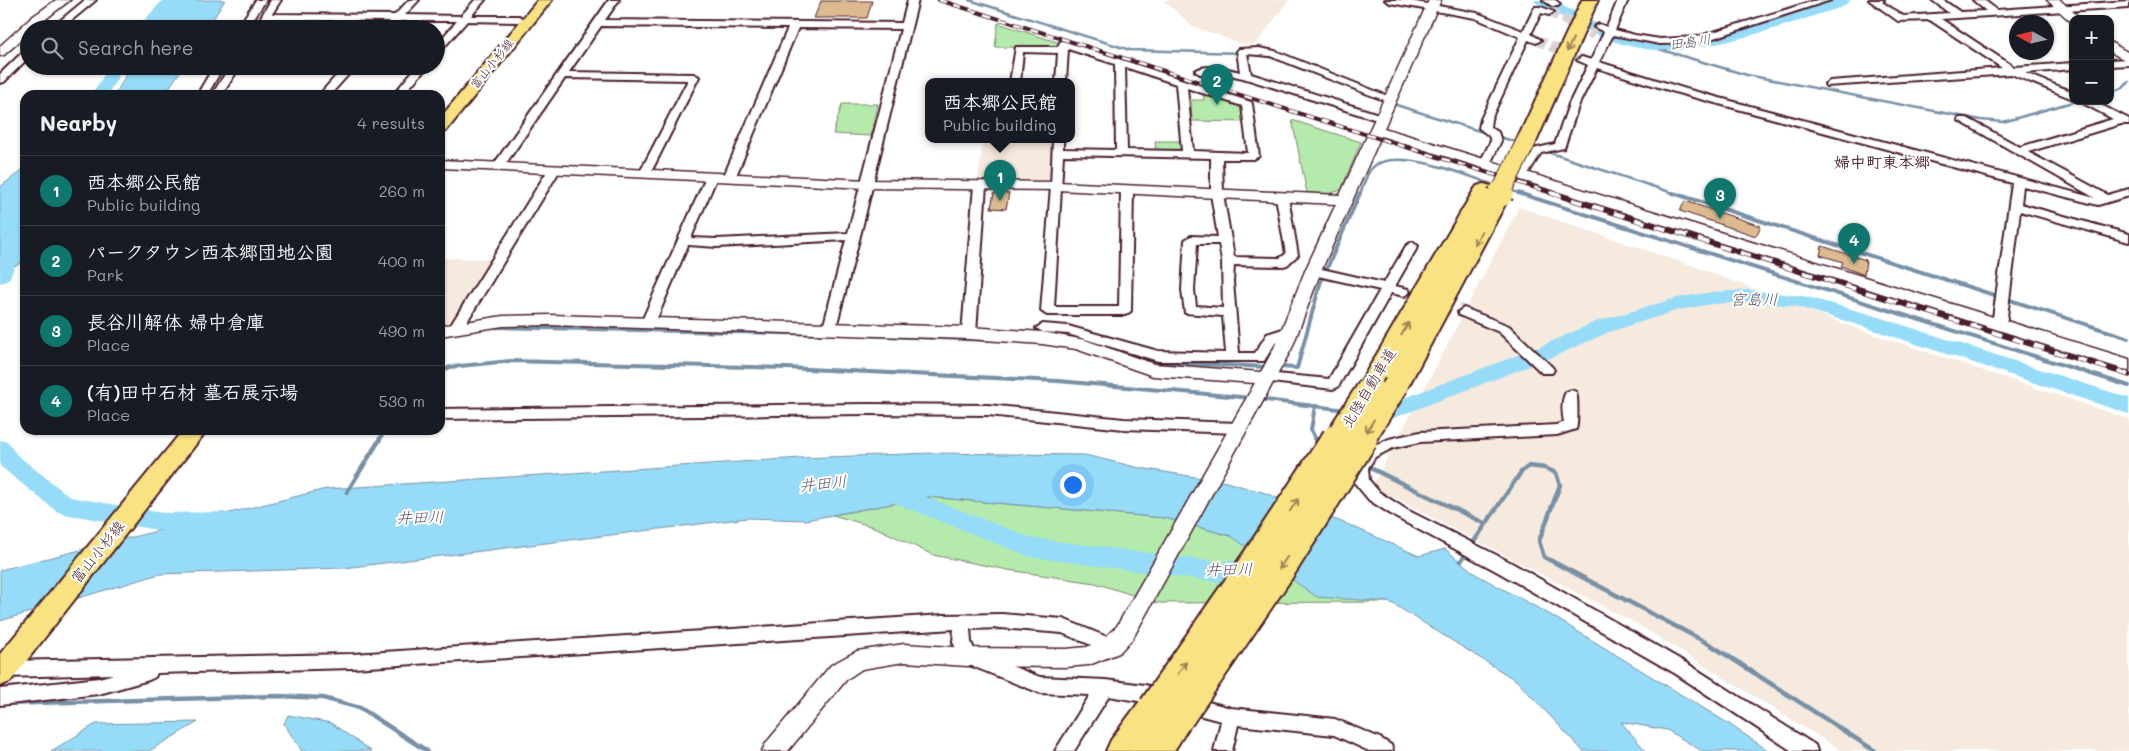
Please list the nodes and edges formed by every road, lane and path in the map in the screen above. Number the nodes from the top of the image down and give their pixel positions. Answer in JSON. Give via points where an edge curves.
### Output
{"nodes":[{"id":1,"x":64,"y":0,"type":"edge"},
{"id":2,"x":91,"y":0,"type":"edge"},
{"id":3,"x":261,"y":0,"type":"edge"},
{"id":4,"x":276,"y":0,"type":"edge"},
{"id":5,"x":414,"y":0,"type":"edge"},
{"id":6,"x":480,"y":0,"type":"edge"},
{"id":7,"x":535,"y":0,"type":"edge"},
{"id":8,"x":545,"y":0,"type":"edge"},
{"id":9,"x":614,"y":0,"type":"edge"},
{"id":10,"x":913,"y":0,"type":"edge"},
{"id":11,"x":1390,"y":0,"type":"edge"},
{"id":12,"x":1575,"y":0,"type":"edge"},
{"id":13,"x":1590,"y":0,"type":"edge"},
{"id":14,"x":1623,"y":0,"type":"edge"},
{"id":15,"x":1826,"y":0,"type":"edge"},
{"id":16,"x":1879,"y":0,"type":"edge"},
{"id":17,"x":1937,"y":0,"type":"edge"},
{"id":18,"x":1978,"y":0,"type":"edge"},
{"id":19,"x":2022,"y":0,"type":"edge"},
{"id":20,"x":2053,"y":0,"type":"edge"},
{"id":21,"x":2088,"y":3,"type":"edge"},
{"id":22,"x":1434,"y":4,"type":"edge"},
{"id":23,"x":2129,"y":4,"type":"edge"},
{"id":24,"x":1550,"y":5,"type":"edge"},
{"id":25,"x":2112,"y":5,"type":"junction"},
{"id":26,"x":2063,"y":8,"type":"junction"},
{"id":27,"x":2034,"y":10,"type":"junction"},
{"id":28,"x":1994,"y":12,"type":"junction"},
{"id":29,"x":1958,"y":15,"type":"junction"},
{"id":30,"x":2071,"y":15,"type":"edge"},
{"id":31,"x":2129,"y":15,"type":"edge"},
{"id":32,"x":266,"y":17,"type":"junction"},
{"id":33,"x":1932,"y":17,"type":"junction"},
{"id":34,"x":397,"y":18,"type":"junction"},
{"id":35,"x":464,"y":19,"type":"junction"},
{"id":36,"x":519,"y":19,"type":"junction"},
{"id":37,"x":36,"y":20,"type":"edge"},
{"id":38,"x":66,"y":20,"type":"edge"},
{"id":39,"x":248,"y":20,"type":"edge"},
{"id":40,"x":264,"y":20,"type":"edge"},
{"id":41,"x":598,"y":23,"type":"junction"},
{"id":42,"x":794,"y":25,"type":"junction"},
{"id":43,"x":906,"y":26,"type":"junction"},
{"id":44,"x":1597,"y":31,"type":"tunnel mouth"},
{"id":45,"x":20,"y":34,"type":"edge"},
{"id":46,"x":1524,"y":35,"type":"junction"},
{"id":47,"x":1608,"y":36,"type":"junction"},
{"id":48,"x":1536,"y":40,"type":"tunnel mouth"},
{"id":49,"x":445,"y":41,"type":"edge"},
{"id":50,"x":2114,"y":49,"type":"edge"},
{"id":51,"x":1062,"y":50,"type":"junction"},
{"id":52,"x":0,"y":52,"type":"edge"},
{"id":53,"x":2129,"y":58,"type":"edge"},
{"id":54,"x":20,"y":60,"type":"edge"},
{"id":55,"x":1582,"y":60,"type":"tunnel mouth"},
{"id":56,"x":2129,"y":62,"type":"edge"},
{"id":57,"x":1120,"y":63,"type":"junction"},
{"id":58,"x":2114,"y":63,"type":"edge"},
{"id":59,"x":1594,"y":64,"type":"junction"},
{"id":60,"x":2069,"y":66,"type":"edge"},
{"id":61,"x":1200,"y":71,"type":"dead end"},
{"id":62,"x":2013,"y":71,"type":"junction"},
{"id":63,"x":214,"y":75,"type":"edge"},
{"id":64,"x":229,"y":75,"type":"edge"},
{"id":65,"x":343,"y":75,"type":"edge"},
{"id":66,"x":415,"y":75,"type":"edge"},
{"id":67,"x":561,"y":75,"type":"junction"},
{"id":68,"x":1246,"y":76,"type":"junction"},
{"id":69,"x":1015,"y":78,"type":"edge"},
{"id":70,"x":1061,"y":78,"type":"edge"},
{"id":71,"x":0,"y":80,"type":"edge"},
{"id":72,"x":1181,"y":82,"type":"junction"},
{"id":73,"x":1830,"y":84,"type":"dead end"},
{"id":74,"x":205,"y":90,"type":"edge"},
{"id":75,"x":220,"y":90,"type":"edge"},
{"id":76,"x":329,"y":90,"type":"edge"},
{"id":77,"x":402,"y":90,"type":"edge"},
{"id":78,"x":2069,"y":94,"type":"edge"},
{"id":79,"x":1390,"y":99,"type":"junction"},
{"id":80,"x":2092,"y":105,"type":"edge"},
{"id":81,"x":445,"y":109,"type":"edge"},
{"id":82,"x":1963,"y":120,"type":"dead end"},
{"id":83,"x":445,"y":122,"type":"edge"},
{"id":84,"x":2125,"y":122,"type":"edge"},
{"id":85,"x":1379,"y":124,"type":"junction"},
{"id":86,"x":1519,"y":138,"type":"junction"},
{"id":87,"x":1058,"y":143,"type":"edge"},
{"id":88,"x":2019,"y":151,"type":"junction"},
{"id":89,"x":1057,"y":152,"type":"junction"},
{"id":90,"x":1122,"y":154,"type":"junction"},
{"id":91,"x":1188,"y":154,"type":"junction"},
{"id":92,"x":1216,"y":155,"type":"junction"},
{"id":93,"x":445,"y":164,"type":"edge"},
{"id":94,"x":1485,"y":164,"type":"junction"},
{"id":95,"x":498,"y":167,"type":"junction"},
{"id":96,"x":554,"y":170,"type":"junction"},
{"id":97,"x":645,"y":174,"type":"junction"},
{"id":98,"x":1522,"y":175,"type":"junction"},
{"id":99,"x":711,"y":177,"type":"junction"},
{"id":100,"x":729,"y":178,"type":"junction"},
{"id":101,"x":2018,"y":182,"type":"junction"},
{"id":102,"x":867,"y":184,"type":"junction"},
{"id":103,"x":980,"y":185,"type":"junction"},
{"id":104,"x":1056,"y":186,"type":"junction"},
{"id":105,"x":1127,"y":189,"type":"junction"},
{"id":106,"x":2129,"y":192,"type":"edge"},
{"id":107,"x":1218,"y":194,"type":"junction"},
{"id":108,"x":1282,"y":197,"type":"junction"},
{"id":109,"x":2107,"y":199,"type":"junction"},
{"id":110,"x":1345,"y":200,"type":"junction"},
{"id":111,"x":2015,"y":206,"type":"junction"},
{"id":112,"x":854,"y":236,"type":"junction"},
{"id":113,"x":2129,"y":238,"type":"edge"},
{"id":114,"x":684,"y":241,"type":"junction"},
{"id":115,"x":1225,"y":241,"type":"junction"},
{"id":116,"x":1412,"y":246,"type":"dead end"},
{"id":117,"x":1228,"y":261,"type":"junction"},
{"id":118,"x":1313,"y":271,"type":"junction"},
{"id":119,"x":1386,"y":289,"type":"junction"},
{"id":120,"x":1404,"y":292,"type":"tunnel mouth"},
{"id":121,"x":1048,"y":311,"type":"junction"},
{"id":122,"x":1230,"y":312,"type":"junction"},
{"id":123,"x":1464,"y":312,"type":"tunnel mouth"},
{"id":124,"x":648,"y":323,"type":"junction"},
{"id":125,"x":1999,"y":325,"type":"junction"},
{"id":126,"x":830,"y":328,"type":"junction"},
{"id":127,"x":448,"y":330,"type":"edge"},
{"id":128,"x":1289,"y":332,"type":"junction"},
{"id":129,"x":969,"y":333,"type":"junction"},
{"id":130,"x":1042,"y":333,"type":"junction"},
{"id":131,"x":1233,"y":358,"type":"junction"},
{"id":132,"x":2129,"y":366,"type":"edge"},
{"id":133,"x":1546,"y":370,"type":"dead end"},
{"id":134,"x":1266,"y":378,"type":"junction"},
{"id":135,"x":1571,"y":395,"type":"dead end"},
{"id":136,"x":445,"y":414,"type":"edge"},
{"id":137,"x":1236,"y":432,"type":"junction"},
{"id":138,"x":178,"y":435,"type":"edge"},
{"id":139,"x":192,"y":435,"type":"edge"},
{"id":140,"x":962,"y":622,"type":"junction"},
{"id":141,"x":1118,"y":639,"type":"junction"},
{"id":142,"x":968,"y":657,"type":"junction"},
{"id":143,"x":4,"y":664,"type":"edge"},
{"id":144,"x":169,"y":666,"type":"junction"},
{"id":145,"x":1105,"y":688,"type":"junction"},
{"id":146,"x":0,"y":697,"type":"edge"},
{"id":147,"x":1167,"y":712,"type":"junction"},
{"id":148,"x":1230,"y":716,"type":"junction"},
{"id":149,"x":774,"y":751,"type":"edge"},
{"id":150,"x":1064,"y":751,"type":"edge"},
{"id":151,"x":1123,"y":751,"type":"edge"},
{"id":152,"x":1155,"y":751,"type":"edge"},
{"id":153,"x":1223,"y":751,"type":"edge"},
{"id":154,"x":1384,"y":751,"type":"edge"},
{"id":155,"x":1808,"y":751,"type":"edge"}],
"edges":[{"from":1,"to":37,"type":"street"},
{"from":2,"to":38,"type":"street"},
{"from":3,"to":39,"type":"street"},
{"from":4,"to":32,"type":"street"},
{"from":5,"to":34,"type":"street"},
{"from":6,"to":35,"type":"street"},
{"from":7,"to":36,"type":"main road","name":"富山小杉線"},
{"from":8,"to":83,"type":"main road","name":"富山小杉線"},
{"from":9,"to":41,"type":"street"},
{"from":10,"to":43,"type":"street"},
{"from":11,"to":22,"type":"street"},
{"from":12,"to":86,"type":"highway","name":"北陸自動車道"},
{"from":13,"to":86,"type":"highway","name":"北陸自動車道","one_way":true},
{"from":14,"to":47,"type":"street"},
{"from":15,"to":47,"type":"street","via":[[1698,40],[1679,42]]},
{"from":16,"to":33,"type":"street","via":[[1874,0],[1901,19]]},
{"from":17,"to":29,"type":"street"},
{"from":18,"to":28,"type":"street"},
{"from":19,"to":27,"type":"street"},
{"from":20,"to":26,"type":"street"},
{"from":21,"to":25,"type":"street"},
{"from":21,"to":26,"type":"street"},
{"from":22,"to":46,"type":"street","via":[[1477,16]]},
{"from":22,"to":79,"type":"street"},
{"from":23,"to":25,"type":"street"},
{"from":24,"to":46,"type":"street","via":[[1538,9]]},
{"from":25,"to":31,"type":"street"},
{"from":26,"to":27,"type":"street"},
{"from":26,"to":30,"type":"street"},
{"from":27,"to":28,"type":"street"},
{"from":28,"to":29,"type":"street"},
{"from":29,"to":33,"type":"street"},
{"from":32,"to":34,"type":"street"},
{"from":32,"to":40,"type":"street"},
{"from":33,"to":62,"type":"street"},
{"from":34,"to":35,"type":"street"},
{"from":35,"to":36,"type":"street"},
{"from":35,"to":49,"type":"street"},
{"from":36,"to":81,"type":"main road","name":"富山小杉線"},
{"from":41,"to":42,"type":"street"},
{"from":41,"to":67,"type":"street"},
{"from":42,"to":43,"type":"street"},
{"from":42,"to":100,"type":"street"},
{"from":43,"to":102,"type":"street"},
{"from":44,"to":47,"type":"street"},
{"from":45,"to":52,"type":"street"},
{"from":46,"to":48,"type":"street"},
{"from":46,"to":94,"type":"street","via":[[1486,119],[1484,128],[1494,134],[1496,140]]},
{"from":47,"to":59,"type":"street"},
{"from":50,"to":53,"type":"street"},
{"from":51,"to":57,"type":"street","via":[[1062,44]]},
{"from":51,"to":69,"type":"street","via":[[1019,49]]},
{"from":51,"to":70,"type":"street"},
{"from":54,"to":71,"type":"street"},
{"from":55,"to":59,"type":"street"},
{"from":56,"to":58,"type":"street"},
{"from":57,"to":72,"type":"street"},
{"from":57,"to":90,"type":"street"},
{"from":59,"to":98,"type":"street","via":[[1574,104],[1560,146],[1537,151]]},
{"from":59,"to":101,"type":"street"},
{"from":60,"to":62,"type":"street"},
{"from":61,"to":68,"type":"street","via":[[1225,71]]},
{"from":62,"to":73,"type":"street"},
{"from":62,"to":78,"type":"street"},
{"from":63,"to":74,"type":"street"},
{"from":64,"to":75,"type":"street"},
{"from":65,"to":76,"type":"street"},
{"from":66,"to":77,"type":"street"},
{"from":67,"to":95,"type":"street"},
{"from":67,"to":97,"type":"street","via":[[694,77]]},
{"from":68,"to":79,"type":"street","via":[[1242,51],[1272,53]]},
{"from":68,"to":85,"type":"street"},
{"from":72,"to":91,"type":"street"},
{"from":72,"to":92,"type":"street","via":[[1247,104],[1254,156]]},
{"from":79,"to":85,"type":"street"},
{"from":80,"to":84,"type":"street"},
{"from":82,"to":88,"type":"street"},
{"from":84,"to":88,"type":"street"},
{"from":85,"to":94,"type":"street"},
{"from":85,"to":110,"type":"street"},
{"from":86,"to":147,"type":"highway","name":"北陸自動車道","bridge":true,"via":[[1492,192],[1472,249],[1383,385],[1284,562]]},
{"from":87,"to":89,"type":"street"},
{"from":88,"to":109,"type":"street"},
{"from":89,"to":90,"type":"street"},
{"from":89,"to":104,"type":"street"},
{"from":90,"to":91,"type":"street"},
{"from":91,"to":92,"type":"street"},
{"from":92,"to":107,"type":"street"},
{"from":93,"to":95,"type":"street"},
{"from":94,"to":98,"type":"street"},
{"from":95,"to":96,"type":"street"},
{"from":96,"to":97,"type":"street"},
{"from":96,"to":127,"type":"street"},
{"from":97,"to":99,"type":"street"},
{"from":98,"to":125,"type":"street"},
{"from":99,"to":100,"type":"street"},
{"from":99,"to":114,"type":"street"},
{"from":100,"to":102,"type":"street"},
{"from":101,"to":109,"type":"street","via":[[2098,202]]},
{"from":101,"to":111,"type":"street"},
{"from":102,"to":103,"type":"street"},
{"from":102,"to":112,"type":"street"},
{"from":103,"to":104,"type":"street"},
{"from":103,"to":129,"type":"street"},
{"from":104,"to":105,"type":"street"},
{"from":104,"to":121,"type":"street"},
{"from":105,"to":107,"type":"street"},
{"from":105,"to":121,"type":"street","via":[[1125,311]]},
{"from":106,"to":109,"type":"street"},
{"from":107,"to":108,"type":"street"},
{"from":107,"to":115,"type":"street"},
{"from":108,"to":110,"type":"street"},
{"from":108,"to":117,"type":"street","via":[[1292,255],[1283,262]]},
{"from":110,"to":118,"type":"street"},
{"from":111,"to":113,"type":"street"},
{"from":111,"to":125,"type":"street"},
{"from":112,"to":114,"type":"street","via":[[717,243]]},
{"from":112,"to":126,"type":"street"},
{"from":114,"to":124,"type":"street"},
{"from":115,"to":117,"type":"street"},
{"from":115,"to":122,"type":"street","via":[[1191,240],[1188,290],[1190,310]]},
{"from":116,"to":119,"type":"street"},
{"from":117,"to":122,"type":"street"},
{"from":118,"to":119,"type":"street"},
{"from":118,"to":128,"type":"street"},
{"from":119,"to":120,"type":"street"},
{"from":119,"to":134,"type":"street","via":[[1334,384]]},
{"from":121,"to":130,"type":"street"},
{"from":122,"to":131,"type":"street"},
{"from":123,"to":133,"type":"street","via":[[1504,329]]},
{"from":124,"to":126,"type":"street"},
{"from":124,"to":127,"type":"street","via":[[503,321]]},
{"from":125,"to":132,"type":"street"},
{"from":126,"to":129,"type":"street"},
{"from":128,"to":131,"type":"street","via":[[1272,336],[1259,358]]},
{"from":128,"to":134,"type":"street"},
{"from":129,"to":130,"type":"street"},
{"from":130,"to":131,"type":"street","via":[[1068,330],[1158,356]]},
{"from":130,"to":134,"type":"street","via":[[1152,370]]},
{"from":134,"to":137,"type":"street"},
{"from":135,"to":155,"type":"street","via":[[1570,425],[1557,430],[1420,437],[1389,444],[1370,454],[1360,467],[1362,482],[1374,496],[1395,509],[1674,664]]},
{"from":136,"to":137,"type":"street","via":[[988,410]]},
{"from":137,"to":141,"type":"street"},
{"from":138,"to":143,"type":"main road","name":"富山小杉線"},
{"from":139,"to":143,"type":"main road","name":"富山小杉線"},
{"from":140,"to":141,"type":"street","via":[[1001,621],[1063,626]]},
{"from":140,"to":142,"type":"street","via":[[962,642]]},
{"from":140,"to":144,"type":"street","via":[[353,661]]},
{"from":141,"to":142,"type":"street","via":[[1089,656]]},
{"from":142,"to":145,"type":"street","via":[[1040,685]]},
{"from":142,"to":149,"type":"street","via":[[904,653],[857,660],[839,672]]},
{"from":143,"to":144,"type":"street"},
{"from":144,"to":146,"type":"street","via":[[99,686]]},
{"from":145,"to":148,"type":"street","via":[[1144,693]]},
{"from":145,"to":150,"type":"street"},
{"from":147,"to":151,"type":"highway","name":"北陸自動車道"},
{"from":147,"to":152,"type":"highway","name":"北陸自動車道"},
{"from":148,"to":153,"type":"street"},
{"from":148,"to":154,"type":"street","via":[[1335,727]]}]}
